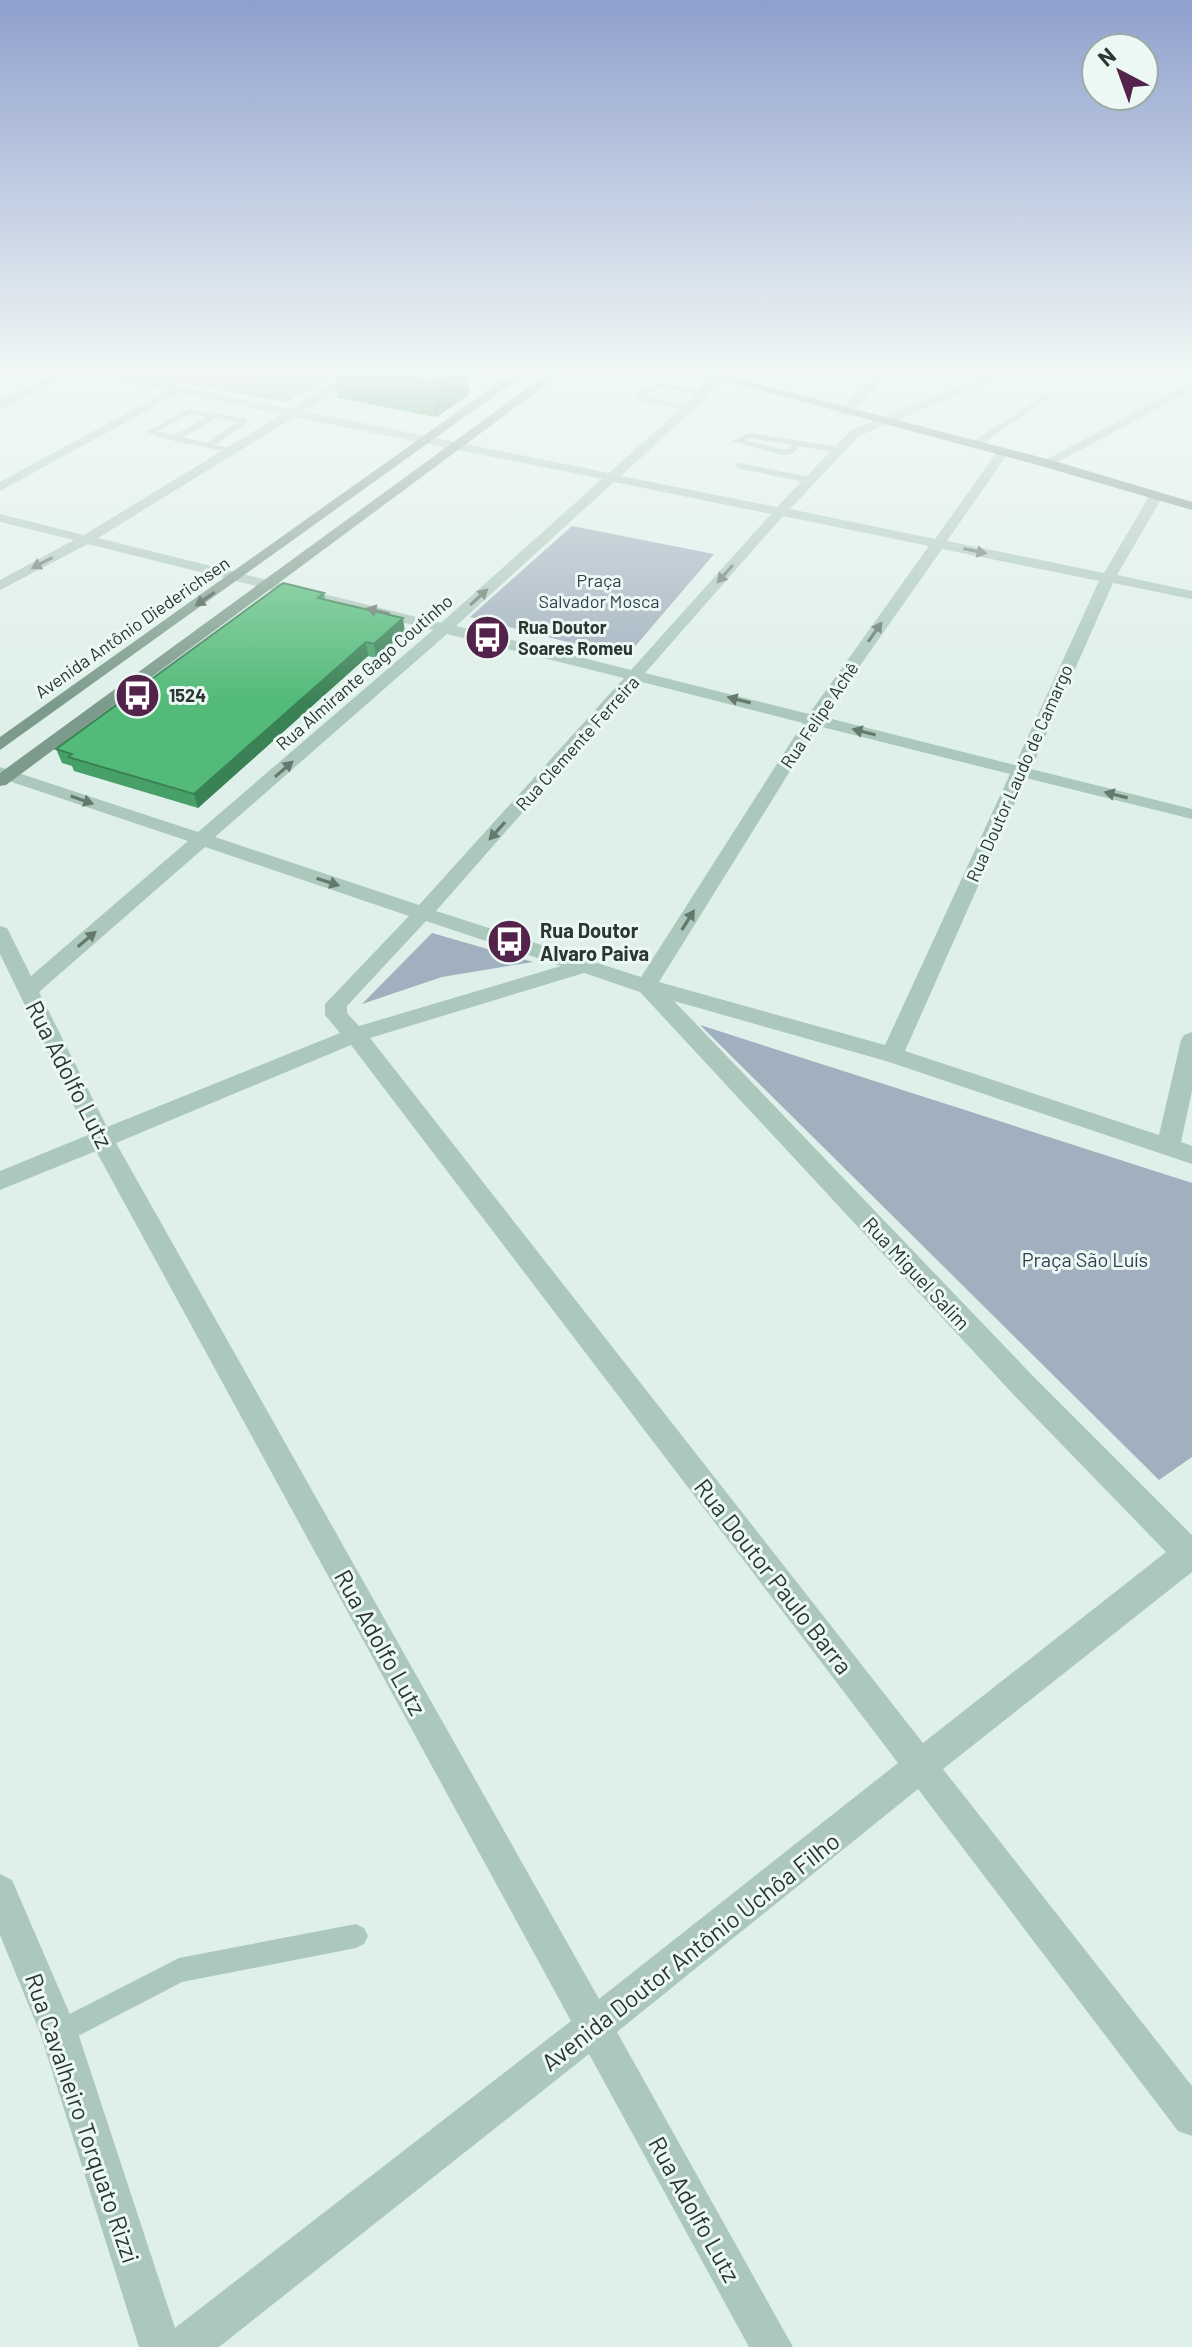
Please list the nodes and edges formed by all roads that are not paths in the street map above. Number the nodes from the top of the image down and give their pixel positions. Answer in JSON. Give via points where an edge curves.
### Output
{"nodes":[{"id":1,"x":179,"y":483,"type":"edge"},
{"id":2,"x":365,"y":483,"type":"edge"},
{"id":3,"x":408,"y":483,"type":"edge"},
{"id":4,"x":603,"y":483,"type":"edge"},
{"id":5,"x":635,"y":483,"type":"edge"},
{"id":6,"x":808,"y":483,"type":"edge"},
{"id":7,"x":981,"y":483,"type":"edge"},
{"id":8,"x":1111,"y":483,"type":"edge"},
{"id":9,"x":1156,"y":496,"type":"junction"},
{"id":10,"x":1192,"y":506,"type":"edge"},
{"id":11,"x":779,"y":513,"type":"junction"},
{"id":12,"x":0,"y":518,"type":"edge"},
{"id":13,"x":85,"y":540,"type":"junction"},
{"id":14,"x":938,"y":543,"type":"junction"},
{"id":15,"x":236,"y":577,"type":"junction"},
{"id":16,"x":1108,"y":578,"type":"junction"},
{"id":17,"x":269,"y":585,"type":"junction"},
{"id":18,"x":0,"y":586,"type":"edge"},
{"id":19,"x":1192,"y":595,"type":"edge"},
{"id":20,"x":446,"y":627,"type":"junction"},
{"id":21,"x":638,"y":675,"type":"junction"},
{"id":22,"x":814,"y":719,"type":"junction"},
{"id":23,"x":0,"y":745,"type":"edge"},
{"id":24,"x":1020,"y":771,"type":"junction"},
{"id":25,"x":3,"y":776,"type":"edge"},
{"id":26,"x":1192,"y":814,"type":"edge"},
{"id":27,"x":202,"y":841,"type":"junction"},
{"id":28,"x":423,"y":913,"type":"junction"},
{"id":29,"x":0,"y":933,"type":"edge"},
{"id":30,"x":584,"y":966,"type":"junction"},
{"id":31,"x":646,"y":986,"type":"junction"},
{"id":32,"x":28,"y":990,"type":"junction"},
{"id":33,"x":355,"y":1035,"type":"junction"},
{"id":34,"x":1192,"y":1040,"type":"edge"},
{"id":35,"x":892,"y":1055,"type":"junction"},
{"id":36,"x":102,"y":1140,"type":"junction"},
{"id":37,"x":1168,"y":1147,"type":"junction"},
{"id":38,"x":1192,"y":1155,"type":"edge"},
{"id":39,"x":0,"y":1181,"type":"edge"},
{"id":40,"x":1191,"y":1554,"type":"edge"},
{"id":41,"x":922,"y":1767,"type":"junction"},
{"id":42,"x":0,"y":1892,"type":"edge"},
{"id":43,"x":356,"y":1936,"type":"dead end"},
{"id":44,"x":595,"y":2026,"type":"junction"},
{"id":45,"x":59,"y":2033,"type":"junction"},
{"id":46,"x":1192,"y":2117,"type":"edge"},
{"id":47,"x":160,"y":2347,"type":"edge"},
{"id":48,"x":185,"y":2347,"type":"edge"},
{"id":49,"x":772,"y":2347,"type":"edge"}],
"edges":[{"from":1,"to":13,"type":"street"},
{"from":2,"to":15,"type":"main road","name":"Avenida Antônio Diederichsen"},
{"from":3,"to":17,"type":"main road"},
{"from":20,"to":4,"type":"street","name":"Rua Almirante Gago Coutinho","one_way":true},
{"from":5,"to":11,"type":"street"},
{"from":6,"to":11,"type":"street","name":"Rua Clemente Ferreira"},
{"from":7,"to":14,"type":"street","name":"Rua Felipe Achê"},
{"from":8,"to":9,"type":"main road"},
{"from":9,"to":10,"type":"main road"},
{"from":9,"to":16,"type":"street","name":"Rua Doutor Laudo de Camargo"},
{"from":11,"to":14,"type":"street"},
{"from":11,"to":21,"type":"street","name":"Rua Clemente Ferreira","one_way":true},
{"from":12,"to":13,"type":"street"},
{"from":13,"to":15,"type":"street"},
{"from":13,"to":18,"type":"street","one_way":true},
{"from":14,"to":16,"type":"street","one_way":true},
{"from":22,"to":14,"type":"street","name":"Rua Felipe Achê","one_way":true},
{"from":15,"to":17,"type":"street"},
{"from":15,"to":23,"type":"main road","name":"Avenida Antônio Diederichsen","one_way":true},
{"from":16,"to":19,"type":"street"},
{"from":16,"to":24,"type":"street","name":"Rua Doutor Laudo de Camargo"},
{"from":20,"to":17,"type":"street","one_way":true},
{"from":17,"to":25,"type":"main road"},
{"from":20,"to":21,"type":"street"},
{"from":27,"to":20,"type":"street","name":"Rua Almirante Gago Coutinho","one_way":true},
{"from":22,"to":21,"type":"street","one_way":true},
{"from":21,"to":28,"type":"street","name":"Rua Clemente Ferreira","one_way":true},
{"from":24,"to":22,"type":"street","one_way":true},
{"from":31,"to":22,"type":"street","name":"Rua Felipe Achê","one_way":true},
{"from":26,"to":24,"type":"street","one_way":true},
{"from":24,"to":35,"type":"street","name":"Rua Doutor Laudo de Camargo"},
{"from":25,"to":27,"type":"street","one_way":true},
{"from":27,"to":28,"type":"street","one_way":true},
{"from":32,"to":27,"type":"street","name":"Rua Almirante Gago Coutinho","one_way":true},
{"from":28,"to":30,"type":"street"},
{"from":28,"to":33,"type":"street","name":"Rua Clemente Ferreira","via":[[336,1004],[336,1015]]},
{"from":29,"to":32,"type":"street","name":"Rua Adolfo Lutz"},
{"from":30,"to":31,"type":"street"},
{"from":30,"to":33,"type":"street"},
{"from":31,"to":35,"type":"street"},
{"from":31,"to":40,"type":"street","name":"Rua Miguel Salim","via":[[1011,1373]]},
{"from":32,"to":36,"type":"street","name":"Rua Adolfo Lutz"},
{"from":33,"to":36,"type":"street"},
{"from":33,"to":41,"type":"street","name":"Rua Doutor Paulo Barra"},
{"from":34,"to":37,"type":"street"},
{"from":35,"to":37,"type":"street"},
{"from":36,"to":39,"type":"street"},
{"from":36,"to":44,"type":"street","name":"Rua Adolfo Lutz"},
{"from":37,"to":38,"type":"street"},
{"from":40,"to":41,"type":"street","name":"Avenida Doutor Antônio Uchôa Filho"},
{"from":41,"to":44,"type":"street","name":"Avenida Doutor Antônio Uchôa Filho"},
{"from":41,"to":46,"type":"street","name":"Rua Doutor Paulo Barra"},
{"from":42,"to":45,"type":"street","name":"Rua Cavalheiro Torquato Rizzi"},
{"from":43,"to":45,"type":"lane","via":[[179,1970]]},
{"from":44,"to":48,"type":"street","name":"Avenida Doutor Antônio Uchôa Filho"},
{"from":44,"to":49,"type":"street","name":"Rua Adolfo Lutz"},
{"from":45,"to":47,"type":"street","name":"Rua Cavalheiro Torquato Rizzi"}]}
